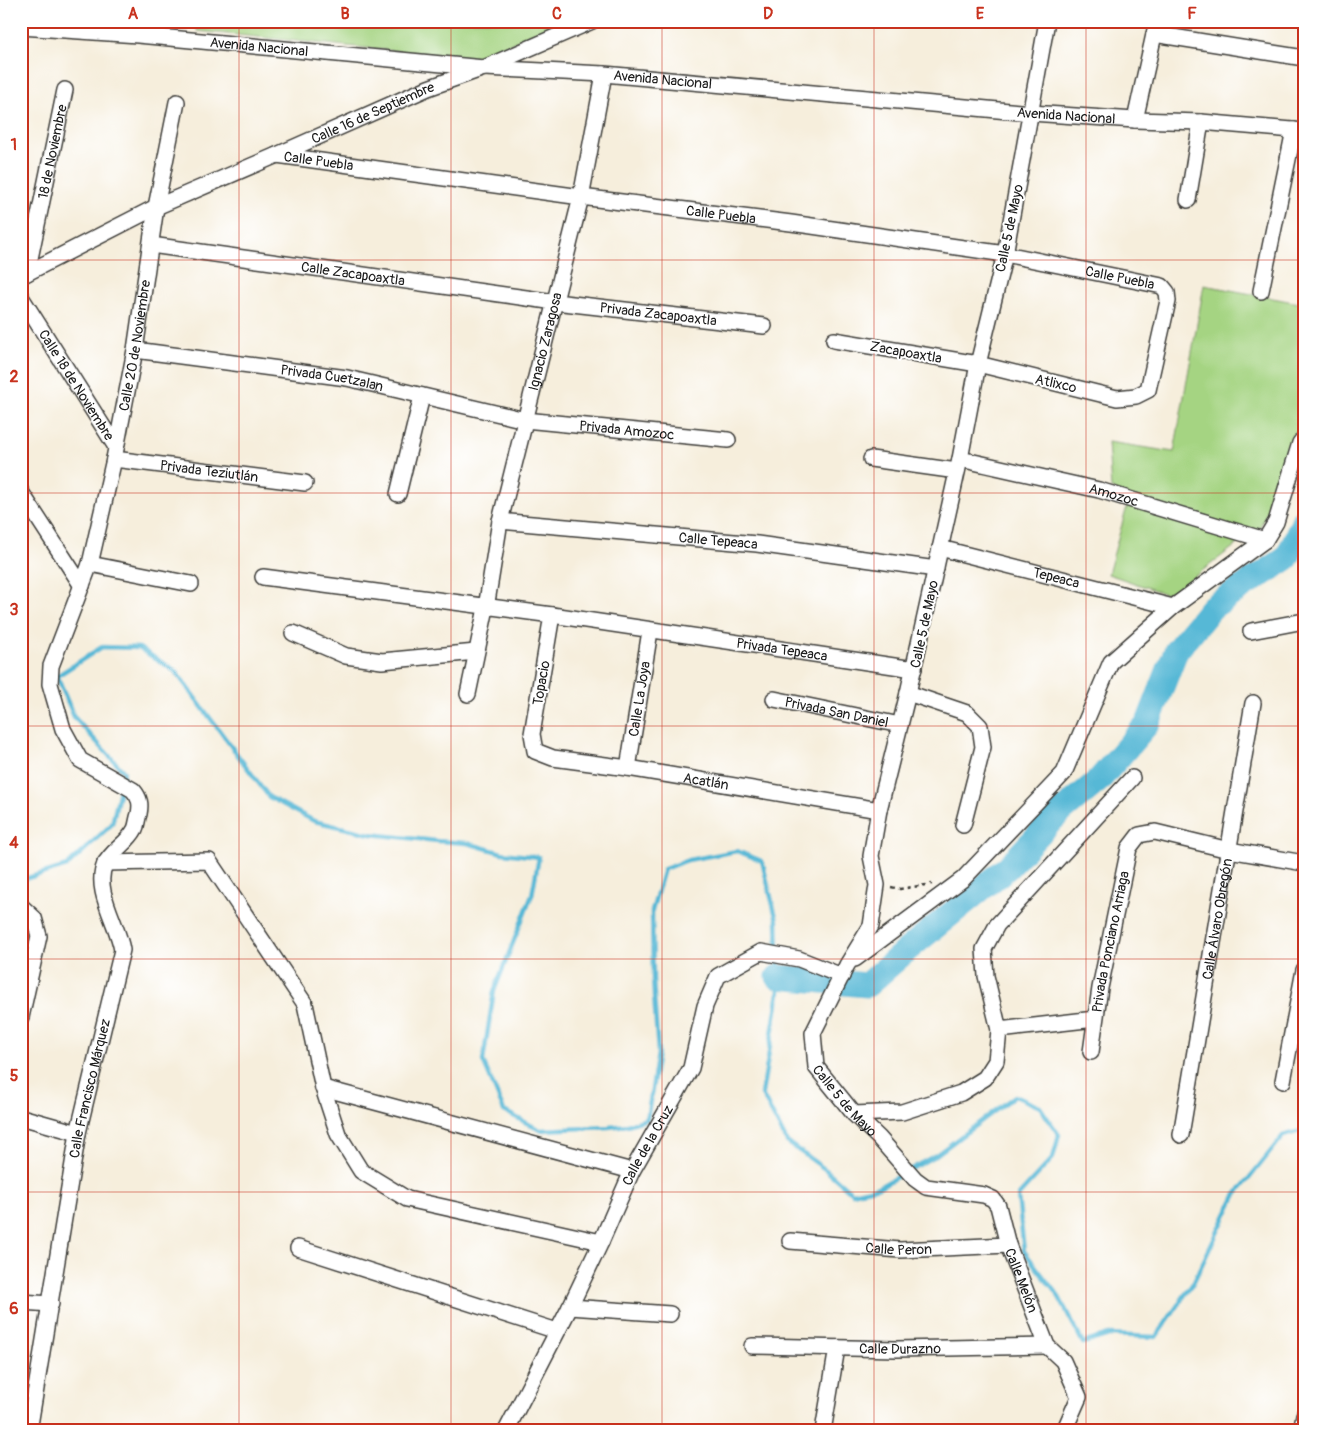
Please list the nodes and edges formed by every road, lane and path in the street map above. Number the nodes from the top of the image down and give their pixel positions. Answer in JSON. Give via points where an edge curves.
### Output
{"nodes":[{"id":1,"x":592,"y":21,"type":"edge"},
{"id":2,"x":1047,"y":21,"type":"edge"},
{"id":3,"x":24,"y":25,"type":"edge"},
{"id":4,"x":1156,"y":27,"type":"edge"},
{"id":5,"x":140,"y":28,"type":"edge"},
{"id":6,"x":1304,"y":58,"type":"edge"},
{"id":7,"x":484,"y":68,"type":"junction"},
{"id":8,"x":604,"y":74,"type":"junction"},
{"id":9,"x":65,"y":90,"type":"dead end"},
{"id":10,"x":176,"y":102,"type":"dead end"},
{"id":11,"x":1032,"y":113,"type":"junction"},
{"id":12,"x":1135,"y":120,"type":"junction"},
{"id":13,"x":1201,"y":122,"type":"junction"},
{"id":14,"x":1299,"y":130,"type":"edge"},
{"id":15,"x":278,"y":156,"type":"junction"},
{"id":16,"x":581,"y":197,"type":"junction"},
{"id":17,"x":1188,"y":200,"type":"dead end"},
{"id":18,"x":156,"y":207,"type":"junction"},
{"id":19,"x":151,"y":245,"type":"junction"},
{"id":20,"x":1005,"y":254,"type":"junction"},
{"id":21,"x":24,"y":274,"type":"edge"},
{"id":22,"x":1261,"y":291,"type":"dead end"},
{"id":23,"x":21,"y":297,"type":"edge"},
{"id":24,"x":554,"y":302,"type":"junction"},
{"id":25,"x":764,"y":326,"type":"dead end"},
{"id":26,"x":834,"y":340,"type":"dead end"},
{"id":27,"x":135,"y":350,"type":"junction"},
{"id":28,"x":978,"y":364,"type":"junction"},
{"id":29,"x":422,"y":396,"type":"junction"},
{"id":30,"x":1136,"y":396,"type":"joint"},
{"id":31,"x":525,"y":420,"type":"junction"},
{"id":32,"x":728,"y":440,"type":"dead end"},
{"id":33,"x":1303,"y":442,"type":"edge"},
{"id":34,"x":115,"y":453,"type":"junction"},
{"id":35,"x":871,"y":459,"type":"dead end"},
{"id":36,"x":958,"y":465,"type":"junction"},
{"id":37,"x":305,"y":483,"type":"dead end"},
{"id":38,"x":21,"y":492,"type":"edge"},
{"id":39,"x":398,"y":494,"type":"dead end"},
{"id":40,"x":500,"y":521,"type":"junction"},
{"id":41,"x":1265,"y":540,"type":"junction"},
{"id":42,"x":940,"y":548,"type":"junction"},
{"id":43,"x":90,"y":564,"type":"junction"},
{"id":44,"x":936,"y":569,"type":"junction"},
{"id":45,"x":263,"y":577,"type":"dead end"},
{"id":46,"x":192,"y":584,"type":"dead end"},
{"id":47,"x":82,"y":586,"type":"junction"},
{"id":48,"x":1173,"y":607,"type":"junction"},
{"id":49,"x":486,"y":608,"type":"junction"},
{"id":50,"x":552,"y":616,"type":"junction"},
{"id":51,"x":1304,"y":621,"type":"edge"},
{"id":52,"x":650,"y":631,"type":"junction"},
{"id":53,"x":1251,"y":631,"type":"dead end"},
{"id":54,"x":293,"y":633,"type":"dead end"},
{"id":55,"x":476,"y":652,"type":"junction"},
{"id":56,"x":914,"y":669,"type":"junction"},
{"id":57,"x":468,"y":694,"type":"dead end"},
{"id":58,"x":908,"y":694,"type":"junction"},
{"id":59,"x":774,"y":699,"type":"dead end"},
{"id":60,"x":1253,"y":703,"type":"dead end"},
{"id":61,"x":900,"y":725,"type":"junction"},
{"id":62,"x":535,"y":751,"type":"joint"},
{"id":63,"x":628,"y":768,"type":"junction"},
{"id":64,"x":1132,"y":778,"type":"dead end"},
{"id":65,"x":879,"y":810,"type":"junction"},
{"id":66,"x":963,"y":826,"type":"dead end"},
{"id":67,"x":1229,"y":850,"type":"junction"},
{"id":68,"x":105,"y":863,"type":"junction"},
{"id":69,"x":1304,"y":863,"type":"edge"},
{"id":70,"x":936,"y":883,"type":"dead end"},
{"id":71,"x":877,"y":885,"type":"junction"},
{"id":72,"x":21,"y":906,"type":"edge"},
{"id":73,"x":1304,"y":970,"type":"edge"},
{"id":74,"x":841,"y":977,"type":"junction"},
{"id":75,"x":21,"y":1017,"type":"edge"},
{"id":76,"x":1095,"y":1019,"type":"junction"},
{"id":77,"x":999,"y":1030,"type":"junction"},
{"id":78,"x":1091,"y":1052,"type":"dead end"},
{"id":79,"x":1283,"y":1081,"type":"dead end"},
{"id":80,"x":323,"y":1088,"type":"junction"},
{"id":81,"x":854,"y":1114,"type":"junction"},
{"id":82,"x":21,"y":1118,"type":"edge"},
{"id":83,"x":78,"y":1133,"type":"junction"},
{"id":84,"x":1181,"y":1135,"type":"dead end"},
{"id":85,"x":632,"y":1171,"type":"junction"},
{"id":86,"x":915,"y":1179,"type":"joint"},
{"id":87,"x":790,"y":1241,"type":"dead end"},
{"id":88,"x":601,"y":1242,"type":"junction"},
{"id":89,"x":1008,"y":1245,"type":"junction"},
{"id":90,"x":298,"y":1248,"type":"dead end"},
{"id":91,"x":21,"y":1302,"type":"edge"},
{"id":92,"x":51,"y":1304,"type":"junction"},
{"id":93,"x":570,"y":1307,"type":"junction"},
{"id":94,"x":670,"y":1314,"type":"dead end"},
{"id":95,"x":557,"y":1331,"type":"junction"},
{"id":96,"x":752,"y":1346,"type":"dead end"},
{"id":97,"x":1047,"y":1346,"type":"junction"},
{"id":98,"x":837,"y":1348,"type":"junction"},
{"id":99,"x":29,"y":1431,"type":"edge"},
{"id":100,"x":506,"y":1431,"type":"edge"},
{"id":101,"x":823,"y":1431,"type":"edge"},
{"id":102,"x":1064,"y":1431,"type":"edge"}],
"edges":[{"from":1,"to":7,"type":"street","name":"Calle 16 de Septiembre"},
{"from":2,"to":11,"type":"street","name":"Calle 5 de Mayo"},
{"from":3,"to":5,"type":"street","name":"Avenida Nacional"},
{"from":4,"to":6,"type":"street"},
{"from":4,"to":12,"type":"street"},
{"from":5,"to":7,"type":"street","name":"Avenida Nacional"},
{"from":7,"to":8,"type":"street","name":"Avenida Nacional"},
{"from":7,"to":15,"type":"street","name":"Calle 16 de Septiembre","via":[[428,88]]},
{"from":8,"to":11,"type":"street","name":"Avenida Nacional"},
{"from":8,"to":16,"type":"street","name":"Ignacio Zaragosa"},
{"from":9,"to":21,"type":"street","name":"18 de Noviembre"},
{"from":10,"to":18,"type":"street","name":"Calle 20 de Noviembre"},
{"from":11,"to":12,"type":"street","name":"Avenida Nacional"},
{"from":11,"to":20,"type":"street","name":"Calle 5 de Mayo"},
{"from":12,"to":13,"type":"street","name":"Avenida Nacional"},
{"from":13,"to":14,"type":"street","name":"Avenida Nacional"},
{"from":13,"to":17,"type":"street"},
{"from":14,"to":22,"type":"street"},
{"from":15,"to":16,"type":"street","name":"Calle Puebla"},
{"from":15,"to":18,"type":"street","name":"Calle 16 de Septiembre"},
{"from":16,"to":20,"type":"street","name":"Calle Puebla"},
{"from":16,"to":24,"type":"street","name":"Ignacio Zaragosa"},
{"from":18,"to":19,"type":"street","name":"Calle 20 de Noviembre"},
{"from":18,"to":21,"type":"street","name":"Calle 16 de Septiembre"},
{"from":19,"to":24,"type":"street","name":"Calle Zacapoaxtla"},
{"from":19,"to":27,"type":"street","name":"Calle 20 de Noviembre"},
{"from":20,"to":28,"type":"street","name":"Calle 5 de Mayo"},
{"from":20,"to":30,"type":"street","name":"Calle Puebla","via":[[1162,286],[1168,301],[1148,390]]},
{"from":23,"to":34,"type":"street","name":"Calle 18 de Noviembre"},
{"from":24,"to":25,"type":"street","name":"Privada Zacapoaxtla"},
{"from":24,"to":31,"type":"street","name":"Ignacio Zaragosa"},
{"from":26,"to":28,"type":"street","name":"Zacapoaxtla"},
{"from":27,"to":29,"type":"street","name":"Privada Cuetzalan","via":[[347,378]]},
{"from":27,"to":34,"type":"street","name":"Calle 20 de Noviembre"},
{"from":28,"to":30,"type":"street","name":"Atlixco","via":[[1118,398]]},
{"from":28,"to":36,"type":"street","name":"Calle 5 de Mayo"},
{"from":29,"to":31,"type":"street","name":"Privada Cuetzalan"},
{"from":29,"to":39,"type":"street"},
{"from":31,"to":32,"type":"street","name":"Privada Amozoc"},
{"from":31,"to":40,"type":"street","name":"Ignacio Zaragosa"},
{"from":33,"to":41,"type":"street","via":[[1276,522]]},
{"from":34,"to":37,"type":"street","name":"Privada Teziutlán"},
{"from":34,"to":43,"type":"street","name":"Calle 20 de Noviembre"},
{"from":35,"to":36,"type":"street","name":"Amozoc"},
{"from":36,"to":41,"type":"street","name":"Amozoc","via":[[1099,490]]},
{"from":36,"to":42,"type":"street","name":"Calle 5 de Mayo"},
{"from":38,"to":47,"type":"street"},
{"from":40,"to":44,"type":"street","name":"Calle Tepeaca","via":[[757,544]]},
{"from":40,"to":49,"type":"street","name":"Ignacio Zaragosa"},
{"from":41,"to":48,"type":"street"},
{"from":42,"to":44,"type":"street","name":"Calle 5 de Mayo"},
{"from":42,"to":48,"type":"street","name":"Tepeaca"},
{"from":43,"to":46,"type":"street"},
{"from":43,"to":47,"type":"street","name":"Calle 20 de Noviembre"},
{"from":44,"to":56,"type":"street","name":"Calle 5 de Mayo"},
{"from":45,"to":49,"type":"street"},
{"from":47,"to":68,"type":"street","name":"Calle 20 de Noviembre","via":[[51,666],[50,684],[63,729],[80,760],[133,790],[141,805],[134,830]]},
{"from":48,"to":74,"type":"street","via":[[1111,662],[1064,773],[963,879]]},
{"from":49,"to":50,"type":"street"},
{"from":49,"to":55,"type":"street","name":"Ignacio Zaragosa"},
{"from":50,"to":52,"type":"street"},
{"from":50,"to":62,"type":"street","name":"Topacio","via":[[532,734]]},
{"from":51,"to":53,"type":"street"},
{"from":52,"to":56,"type":"street","name":"Privada Tepeaca"},
{"from":52,"to":63,"type":"street","name":"Calle La Joya"},
{"from":54,"to":55,"type":"street","via":[[346,656],[382,660]]},
{"from":55,"to":57,"type":"street","name":"Ignacio Zaragosa"},
{"from":56,"to":58,"type":"street","name":"Calle 5 de Mayo"},
{"from":58,"to":61,"type":"street","name":"Calle 5 de Mayo"},
{"from":58,"to":66,"type":"street","via":[[967,713],[980,726],[982,746]]},
{"from":59,"to":61,"type":"street","name":"Privada San Daniel"},
{"from":60,"to":67,"type":"street","name":"Calle Álvaro Obregón"},
{"from":61,"to":65,"type":"street","name":"Calle 5 de Mayo"},
{"from":62,"to":63,"type":"street","name":"Acatlán","via":[[553,758]]},
{"from":63,"to":65,"type":"street","name":"Acatlán"},
{"from":64,"to":77,"type":"street","via":[[997,925],[984,949],[986,976]]},
{"from":65,"to":71,"type":"street","name":"Calle 5 de Mayo","via":[[871,856]]},
{"from":67,"to":69,"type":"street"},
{"from":67,"to":76,"type":"street","name":"Privada Ponciano Arriaga","via":[[1155,832],[1139,835],[1129,848]]},
{"from":67,"to":84,"type":"street","name":"Calle Álvaro Obregón"},
{"from":68,"to":80,"type":"street","via":[[209,861],[305,1004]]},
{"from":68,"to":83,"type":"street","name":"Calle Francisco Márquez","via":[[102,888],[122,950]]},
{"from":70,"to":71,"type":"path","via":[[900,889]]},
{"from":71,"to":74,"type":"street","name":"Calle 5 de Mayo","via":[[871,926]]},
{"from":72,"to":75,"type":"street","via":[[34,918],[39,936]]},
{"from":73,"to":79,"type":"street"},
{"from":74,"to":81,"type":"street","name":"Calle 5 de Mayo","via":[[813,1033],[816,1067]]},
{"from":74,"to":85,"type":"street","name":"Calle de la Cruz","via":[[799,959],[761,952],[718,976],[705,1006],[691,1068]]},
{"from":76,"to":77,"type":"street"},
{"from":76,"to":78,"type":"street","name":"Privada Ponciano Arriaga"},
{"from":77,"to":81,"type":"street","via":[[996,1061],[985,1078],[961,1093],[902,1112]]},
{"from":80,"to":85,"type":"street"},
{"from":80,"to":88,"type":"street","via":[[338,1134],[361,1171],[407,1199]]},
{"from":81,"to":86,"type":"street","name":"Calle 5 de Mayo"},
{"from":82,"to":83,"type":"street"},
{"from":83,"to":92,"type":"street","name":"Calle Francisco Márquez"},
{"from":85,"to":88,"type":"street","name":"Calle de la Cruz"},
{"from":86,"to":89,"type":"street","name":"Calle Melón","via":[[926,1187],[984,1194],[993,1199],[998,1206]]},
{"from":87,"to":89,"type":"street","name":"Calle Peron","via":[[900,1250]]},
{"from":88,"to":93,"type":"street","name":"Calle de la Cruz"},
{"from":89,"to":97,"type":"street","name":"Calle Melón"},
{"from":90,"to":95,"type":"street"},
{"from":91,"to":92,"type":"street"},
{"from":92,"to":99,"type":"street","name":"Calle Francisco Márquez"},
{"from":93,"to":94,"type":"street"},
{"from":93,"to":95,"type":"street","name":"Calle de la Cruz"},
{"from":95,"to":100,"type":"street","name":"Calle de la Cruz"},
{"from":96,"to":98,"type":"street","name":"Calle Durazno"},
{"from":97,"to":98,"type":"street","name":"Calle Durazno"},
{"from":97,"to":102,"type":"street","name":"Calle Melón","via":[[1063,1361],[1079,1397]]},
{"from":98,"to":101,"type":"street"}]}
